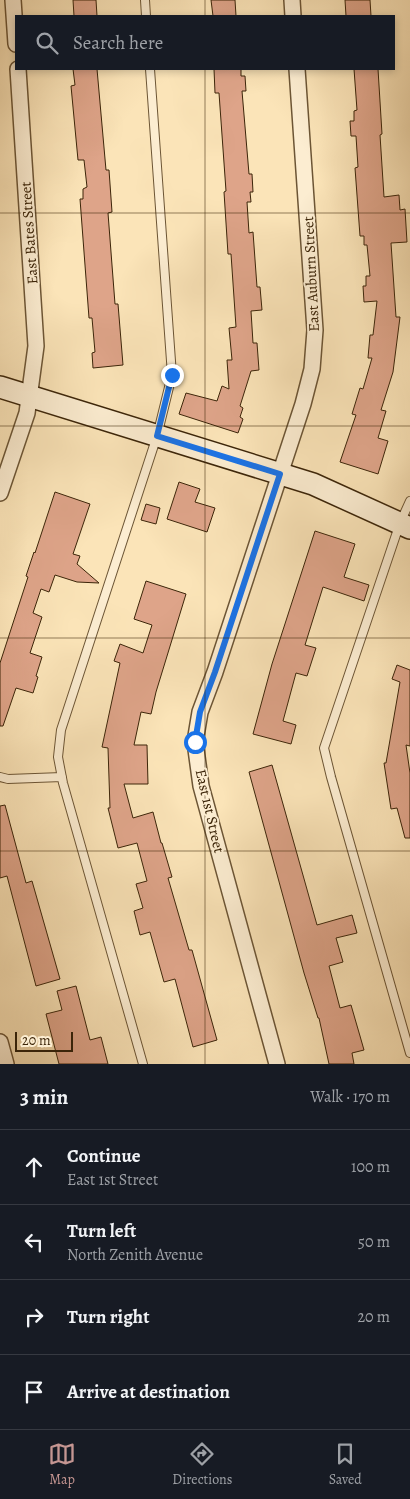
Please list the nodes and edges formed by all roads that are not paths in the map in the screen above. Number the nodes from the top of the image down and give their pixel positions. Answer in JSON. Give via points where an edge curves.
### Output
{"nodes":[{"id":1,"x":13,"y":0,"type":"edge"},
{"id":2,"x":145,"y":0,"type":"edge"},
{"id":3,"x":292,"y":0,"type":"edge"},
{"id":4,"x":146,"y":15,"type":"edge"},
{"id":5,"x":293,"y":15,"type":"edge"},
{"id":6,"x":15,"y":29,"type":"edge"},
{"id":7,"x":18,"y":70,"type":"edge"},
{"id":8,"x":150,"y":70,"type":"edge"},
{"id":9,"x":297,"y":70,"type":"edge"},
{"id":10,"x":0,"y":387,"type":"edge"},
{"id":11,"x":30,"y":396,"type":"junction"},
{"id":12,"x":157,"y":436,"type":"junction"},
{"id":13,"x":280,"y":474,"type":"junction"},
{"id":14,"x":0,"y":493,"type":"edge"},
{"id":15,"x":410,"y":501,"type":"edge"},
{"id":16,"x":405,"y":525,"type":"edge"},
{"id":17,"x":0,"y":777,"type":"edge"},
{"id":18,"x":62,"y":777,"type":"junction"},
{"id":19,"x":0,"y":1042,"type":"edge"},
{"id":20,"x":410,"y":1053,"type":"edge"},
{"id":21,"x":6,"y":1064,"type":"edge"},
{"id":22,"x":143,"y":1064,"type":"edge"},
{"id":23,"x":277,"y":1064,"type":"edge"}],
"edges":[{"from":1,"to":6,"type":"street"},
{"from":2,"to":4,"type":"lane"},
{"from":3,"to":5,"type":"street"},
{"from":7,"to":11,"type":"street","name":"East Bates Street","via":[[36,346]]},
{"from":8,"to":12,"type":"lane","via":[[172,375]]},
{"from":9,"to":13,"type":"street","name":"East Auburn Street","via":[[316,330],[312,369]]},
{"from":10,"to":11,"type":"street"},
{"from":11,"to":12,"type":"street"},
{"from":11,"to":14,"type":"street"},
{"from":12,"to":13,"type":"street"},
{"from":12,"to":18,"type":"lane","via":[[60,730],[58,758]]},
{"from":13,"to":16,"type":"street","via":[[314,484]]},
{"from":13,"to":23,"type":"street","name":"East 1st Street","via":[[200,712],[195,742],[201,786]]},
{"from":15,"to":16,"type":"lane"},
{"from":16,"to":20,"type":"lane","via":[[324,748]]},
{"from":17,"to":18,"type":"lane"},
{"from":18,"to":22,"type":"lane"},
{"from":19,"to":21,"type":"street"}]}
